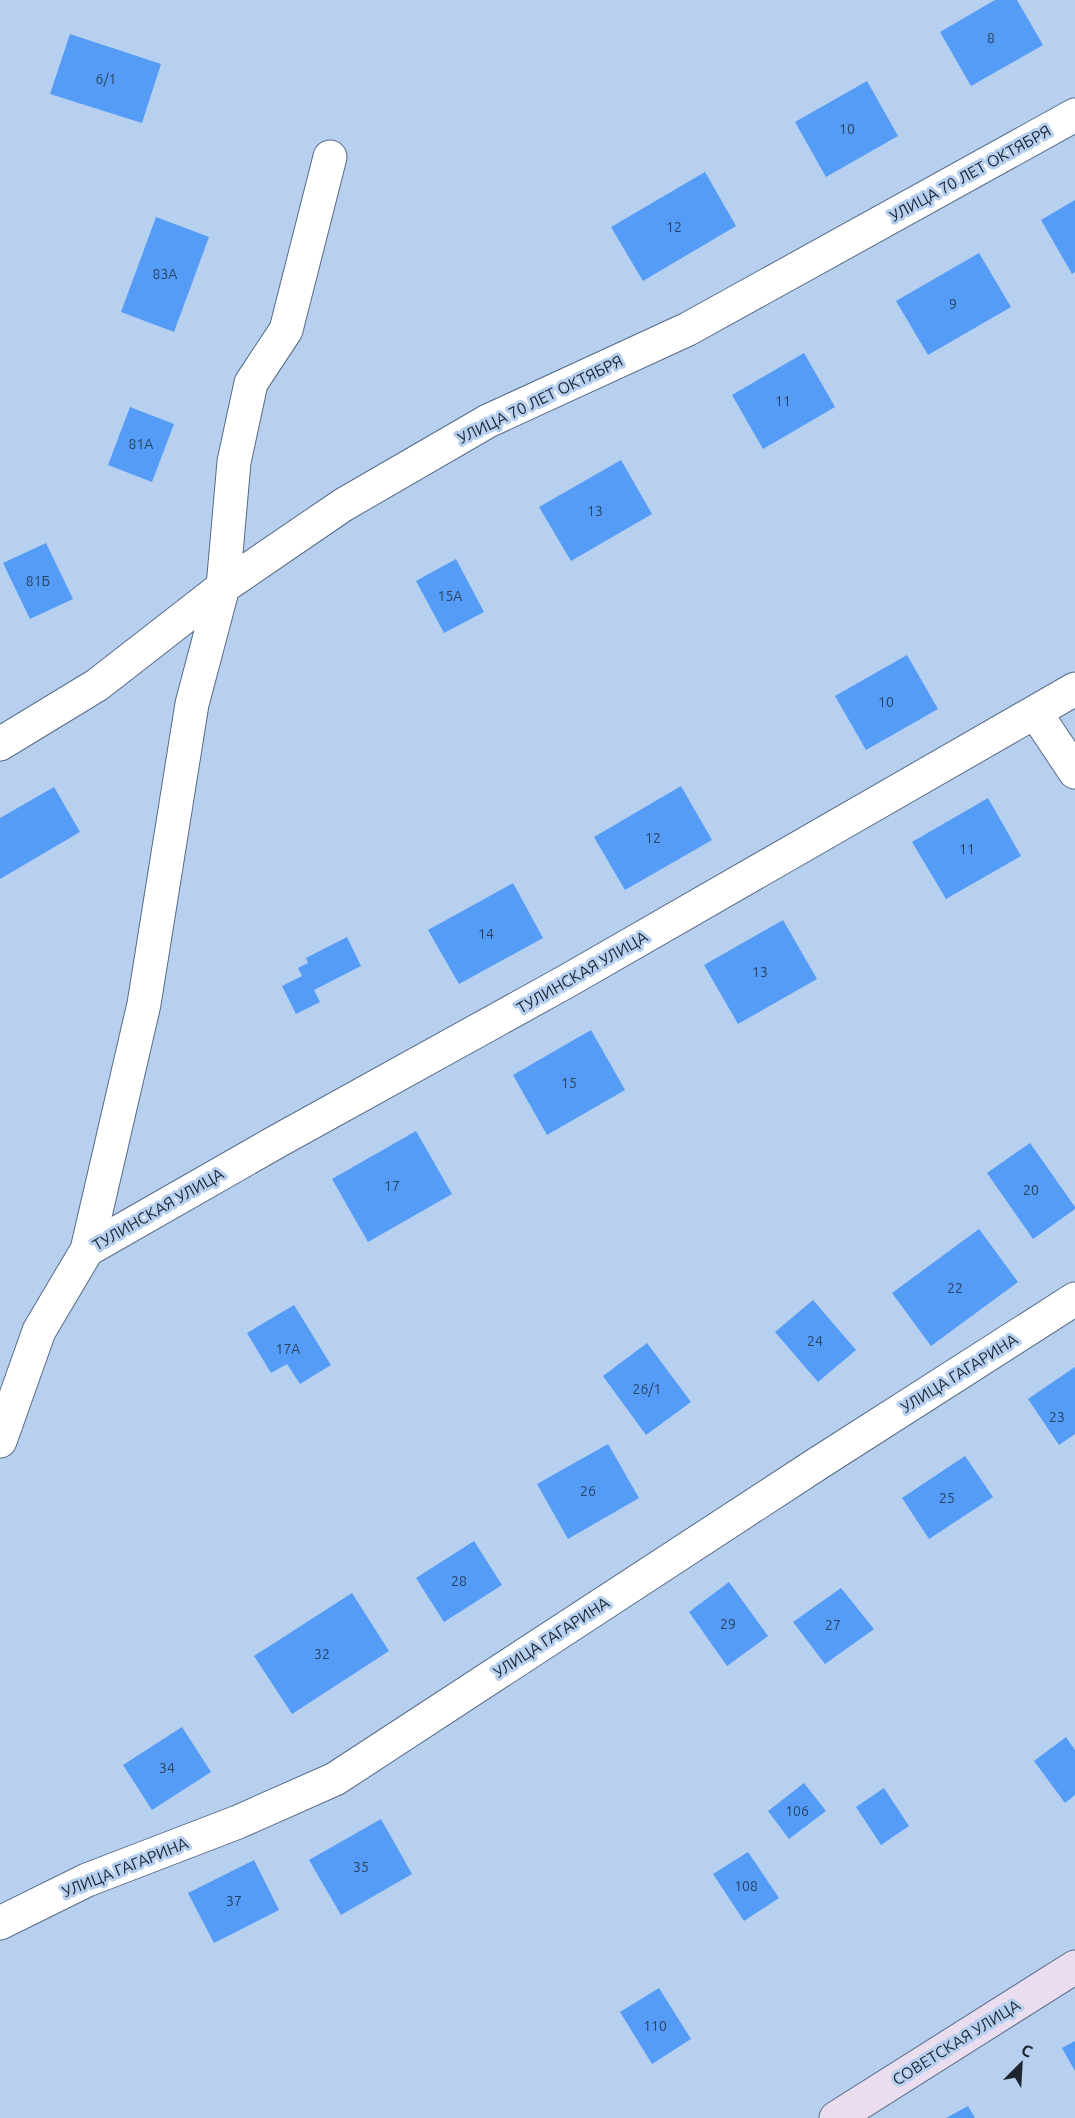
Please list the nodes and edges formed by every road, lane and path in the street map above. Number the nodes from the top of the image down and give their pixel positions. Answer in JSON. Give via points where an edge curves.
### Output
{"nodes":[{"id":1,"x":1075,"y":114,"type":"edge"},
{"id":2,"x":330,"y":157,"type":"dead end"},
{"id":3,"x":223,"y":587,"type":"junction"},
{"id":4,"x":1075,"y":689,"type":"edge"},
{"id":5,"x":1035,"y":712,"type":"junction"},
{"id":6,"x":0,"y":744,"type":"edge"},
{"id":7,"x":1075,"y":772,"type":"edge"},
{"id":8,"x":87,"y":1250,"type":"junction"},
{"id":9,"x":1075,"y":1299,"type":"edge"},
{"id":10,"x":0,"y":1441,"type":"edge"},
{"id":11,"x":0,"y":1923,"type":"edge"},
{"id":12,"x":1075,"y":1967,"type":"edge"},
{"id":13,"x":836,"y":2118,"type":"edge"}],
"edges":[{"from":1,"to":3,"type":"street","name":"УЛИЦА 70 ЛЕТ ОКТЯБРЯ","via":[[688,329],[488,421],[343,505]]},
{"from":2,"to":3,"type":"street","via":[[286,330],[251,383],[234,462]]},
{"from":3,"to":6,"type":"street","name":"УЛИЦА 70 ЛЕТ ОКТЯБРЯ","via":[[97,685]]},
{"from":3,"to":8,"type":"street","via":[[192,704],[144,1004]]},
{"from":4,"to":5,"type":"street","name":"ТУЛИНСКАЯ УЛИЦА"},
{"from":5,"to":7,"type":"street"},
{"from":5,"to":8,"type":"street","name":"ТУЛИНСКАЯ УЛИЦА"},
{"from":8,"to":10,"type":"street","via":[[39,1330]]},
{"from":9,"to":11,"type":"street","name":"УЛИЦА ГАГАРИНА","via":[[335,1779],[238,1822],[87,1880]]},
{"from":12,"to":13,"type":"main road","name":"СОВЕТСКАЯ УЛИЦА"}]}
